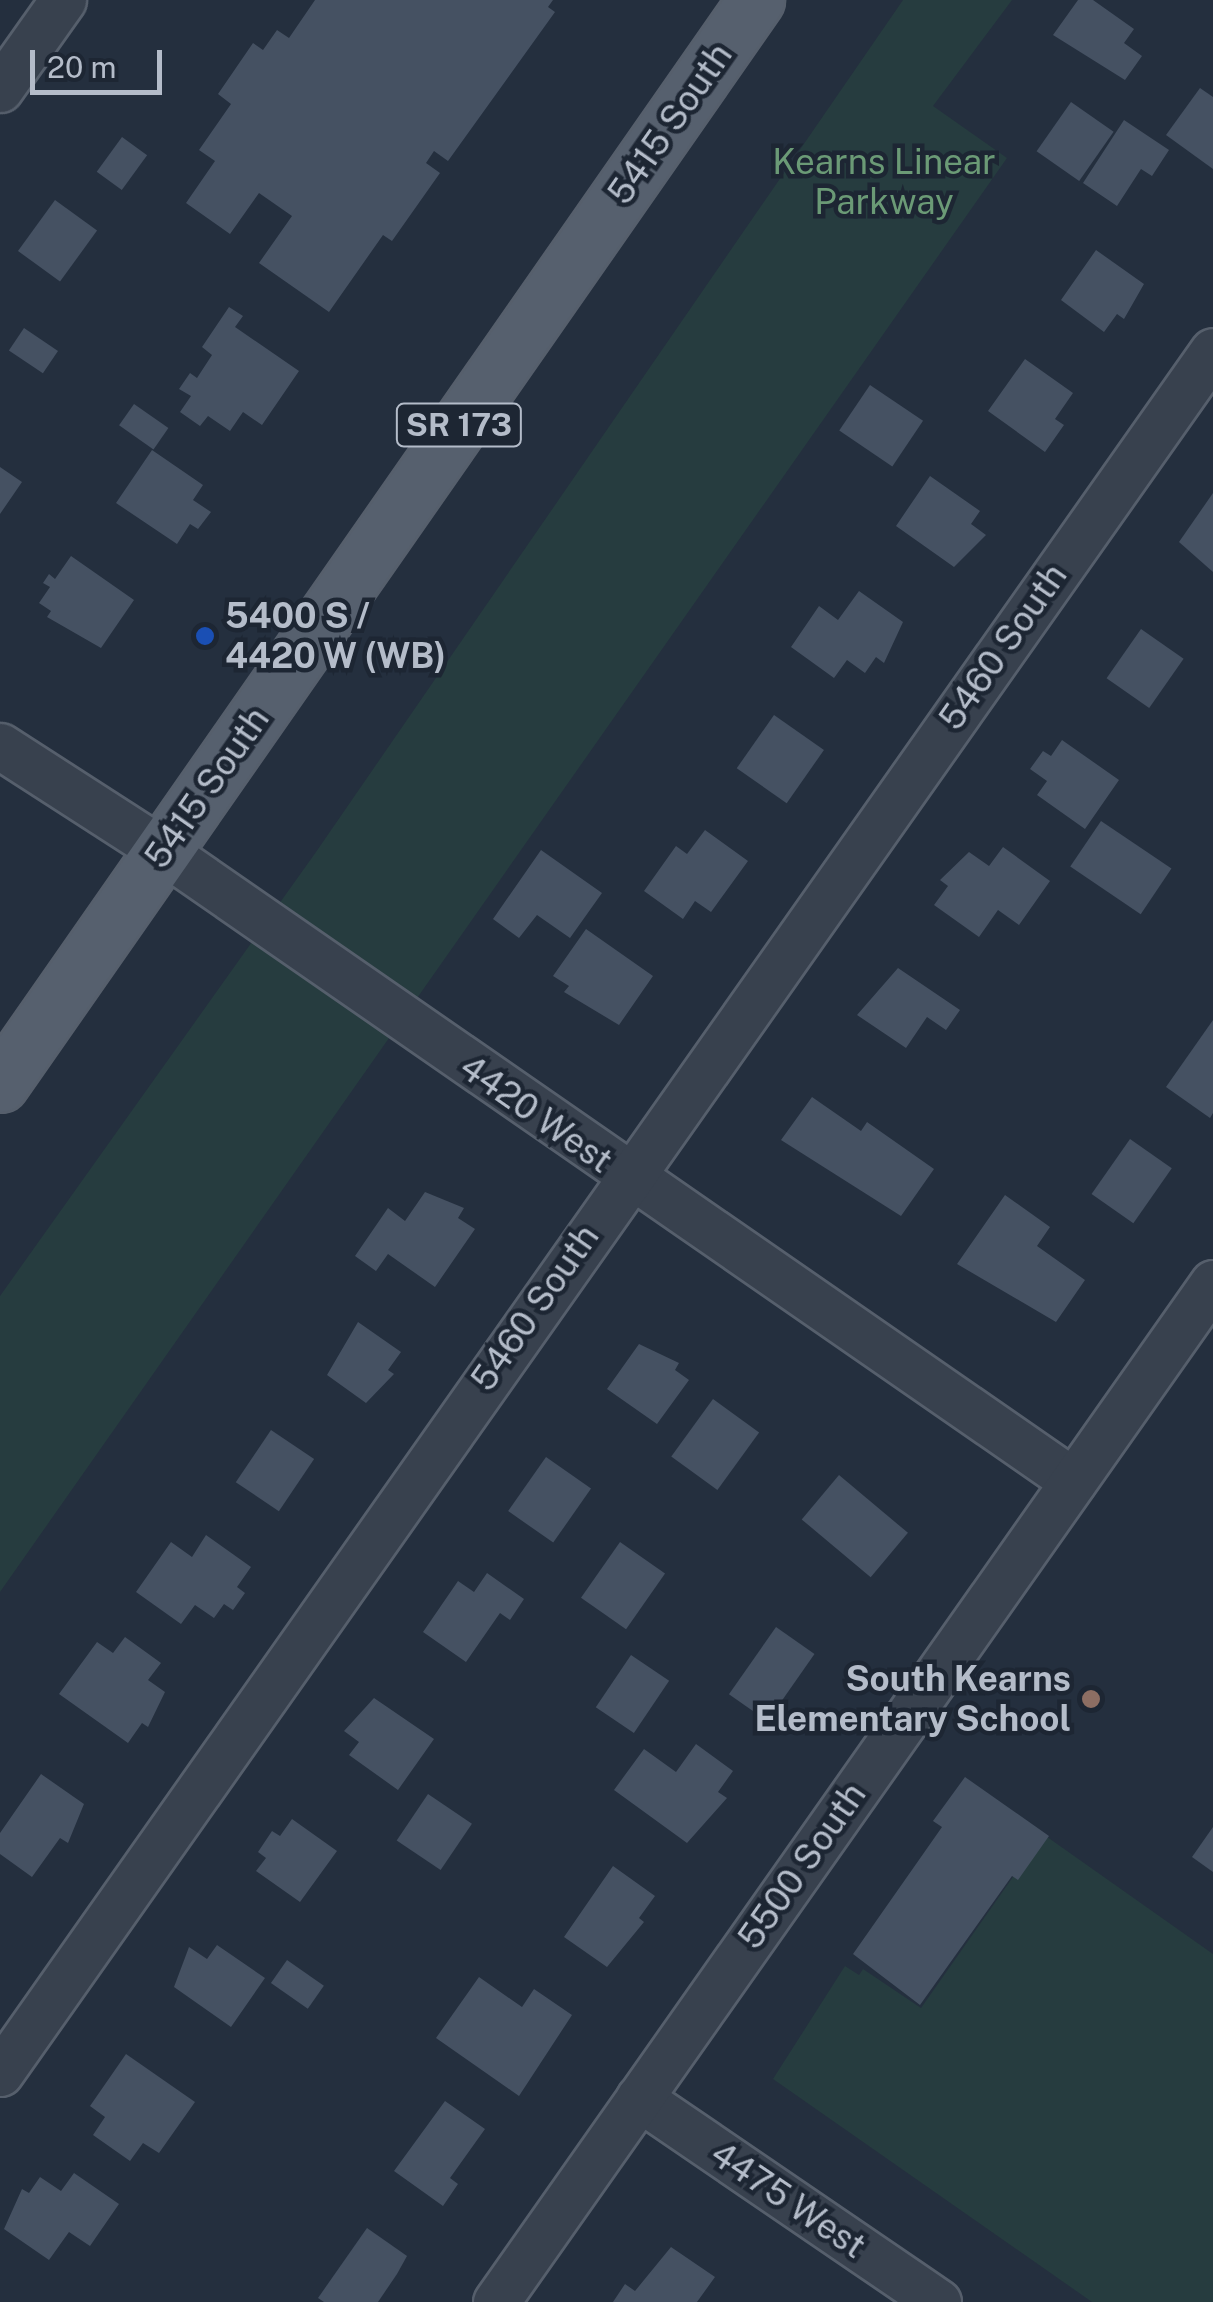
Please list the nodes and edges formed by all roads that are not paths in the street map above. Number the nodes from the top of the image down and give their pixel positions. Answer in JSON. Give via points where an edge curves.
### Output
{"nodes":[{"id":1,"x":63,"y":0,"type":"edge"},
{"id":2,"x":756,"y":0,"type":"edge"},
{"id":3,"x":0,"y":90,"type":"edge"},
{"id":4,"x":1213,"y":351,"type":"edge"},
{"id":5,"x":0,"y":746,"type":"edge"},
{"id":6,"x":163,"y":851,"type":"junction"},
{"id":7,"x":0,"y":1084,"type":"edge"},
{"id":8,"x":626,"y":1177,"type":"junction"},
{"id":9,"x":1213,"y":1283,"type":"edge"},
{"id":10,"x":1074,"y":1481,"type":"junction"},
{"id":11,"x":0,"y":2073,"type":"edge"},
{"id":12,"x":639,"y":2098,"type":"junction"},
{"id":13,"x":496,"y":2302,"type":"edge"},
{"id":14,"x":938,"y":2302,"type":"edge"}],
"edges":[{"from":1,"to":3,"type":"street"},
{"from":2,"to":6,"type":"main road","name":"5415 South","number":"SR 173"},
{"from":4,"to":8,"type":"street","name":"5460 South"},
{"from":5,"to":6,"type":"street","name":"4420 West"},
{"from":6,"to":7,"type":"main road","name":"5415 South","number":"SR 173"},
{"from":6,"to":8,"type":"street","name":"4420 West"},
{"from":8,"to":10,"type":"street","name":"4420 West"},
{"from":8,"to":11,"type":"street","name":"5460 South"},
{"from":9,"to":10,"type":"street","name":"5500 South"},
{"from":10,"to":12,"type":"street","name":"5500 South"},
{"from":12,"to":13,"type":"street","name":"5500 South"},
{"from":12,"to":14,"type":"street","name":"4475 West"}]}
